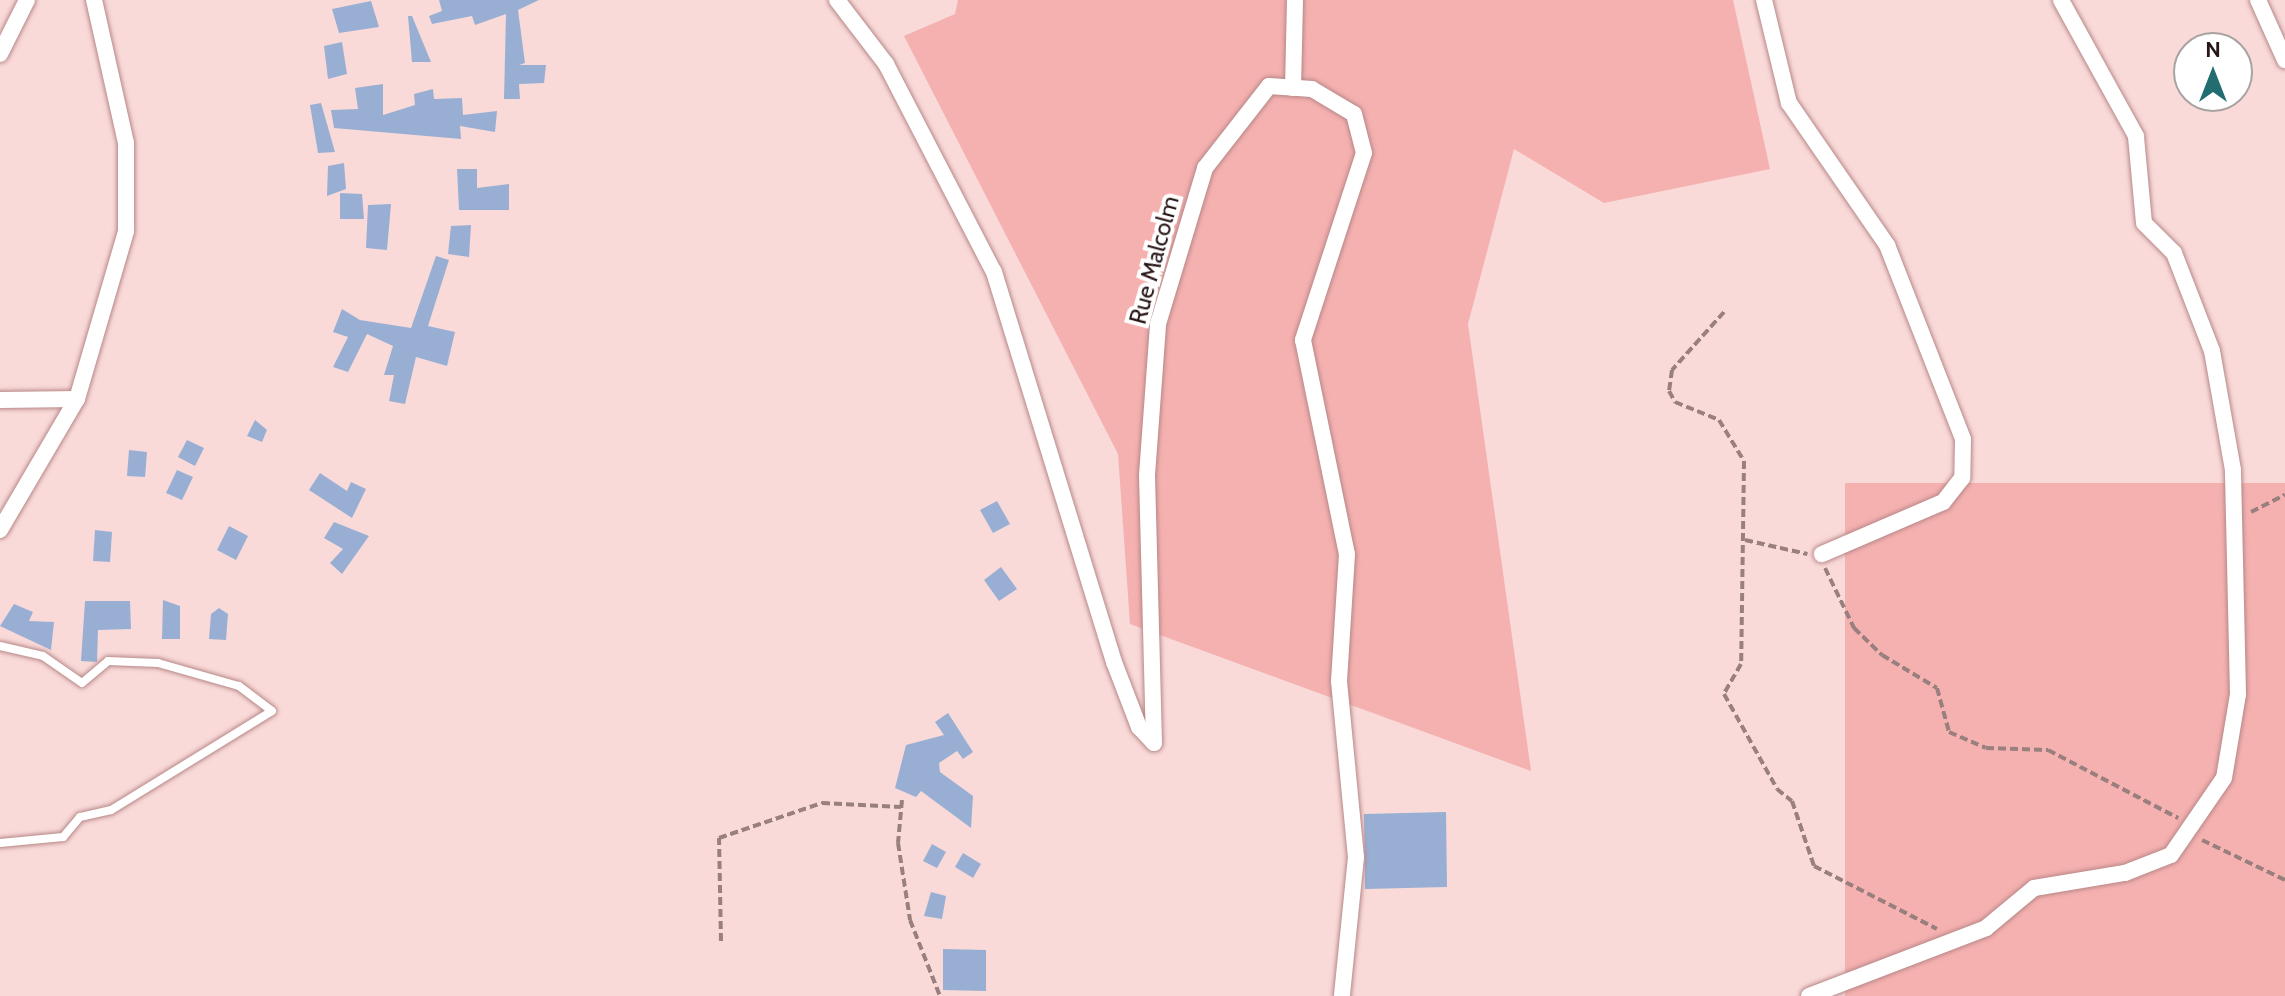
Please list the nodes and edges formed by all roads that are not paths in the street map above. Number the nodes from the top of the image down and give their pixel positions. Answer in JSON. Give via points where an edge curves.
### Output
{"nodes":[{"id":1,"x":27,"y":0,"type":"edge"},
{"id":2,"x":94,"y":0,"type":"edge"},
{"id":3,"x":837,"y":0,"type":"edge"},
{"id":4,"x":1295,"y":0,"type":"edge"},
{"id":5,"x":1764,"y":0,"type":"edge"},
{"id":6,"x":2061,"y":0,"type":"edge"},
{"id":7,"x":2258,"y":0,"type":"edge"},
{"id":8,"x":0,"y":54,"type":"edge"},
{"id":9,"x":2285,"y":60,"type":"edge"},
{"id":10,"x":1293,"y":88,"type":"junction"},
{"id":11,"x":77,"y":399,"type":"junction"},
{"id":12,"x":0,"y":400,"type":"edge"},
{"id":13,"x":0,"y":530,"type":"edge"},
{"id":14,"x":1822,"y":554,"type":"road end"},
{"id":15,"x":0,"y":646,"type":"edge"},
{"id":16,"x":0,"y":843,"type":"edge"},
{"id":17,"x":1342,"y":996,"type":"edge"},
{"id":18,"x":1809,"y":996,"type":"edge"}],
"edges":[{"from":1,"to":8,"type":"street"},
{"from":2,"to":11,"type":"street","via":[[129,190],[126,231]]},
{"from":3,"to":10,"type":"street","name":"Rue Malcolm","via":[[886,64],[994,272],[1114,662],[1139,727],[1154,743],[1147,475],[1158,324],[1205,168],[1269,86]]},
{"from":4,"to":10,"type":"street"},
{"from":5,"to":14,"type":"street","via":[[1789,103],[1887,245],[1963,439],[1962,478],[1943,502]]},
{"from":6,"to":18,"type":"street","via":[[2136,136],[2144,223],[2174,253],[2212,351],[2233,470],[2238,694],[2224,778],[2171,855],[2125,873],[2034,888],[1986,928]]},
{"from":7,"to":9,"type":"street"},
{"from":10,"to":17,"type":"street","via":[[1312,89],[1354,114],[1364,153],[1303,340],[1347,554],[1339,681],[1356,857]]},
{"from":11,"to":12,"type":"street"},
{"from":11,"to":13,"type":"street"},
{"from":15,"to":16,"type":"lane","via":[[43,656],[82,683],[108,661],[158,663],[239,686],[272,711],[111,810],[80,817],[63,837]]}]}
